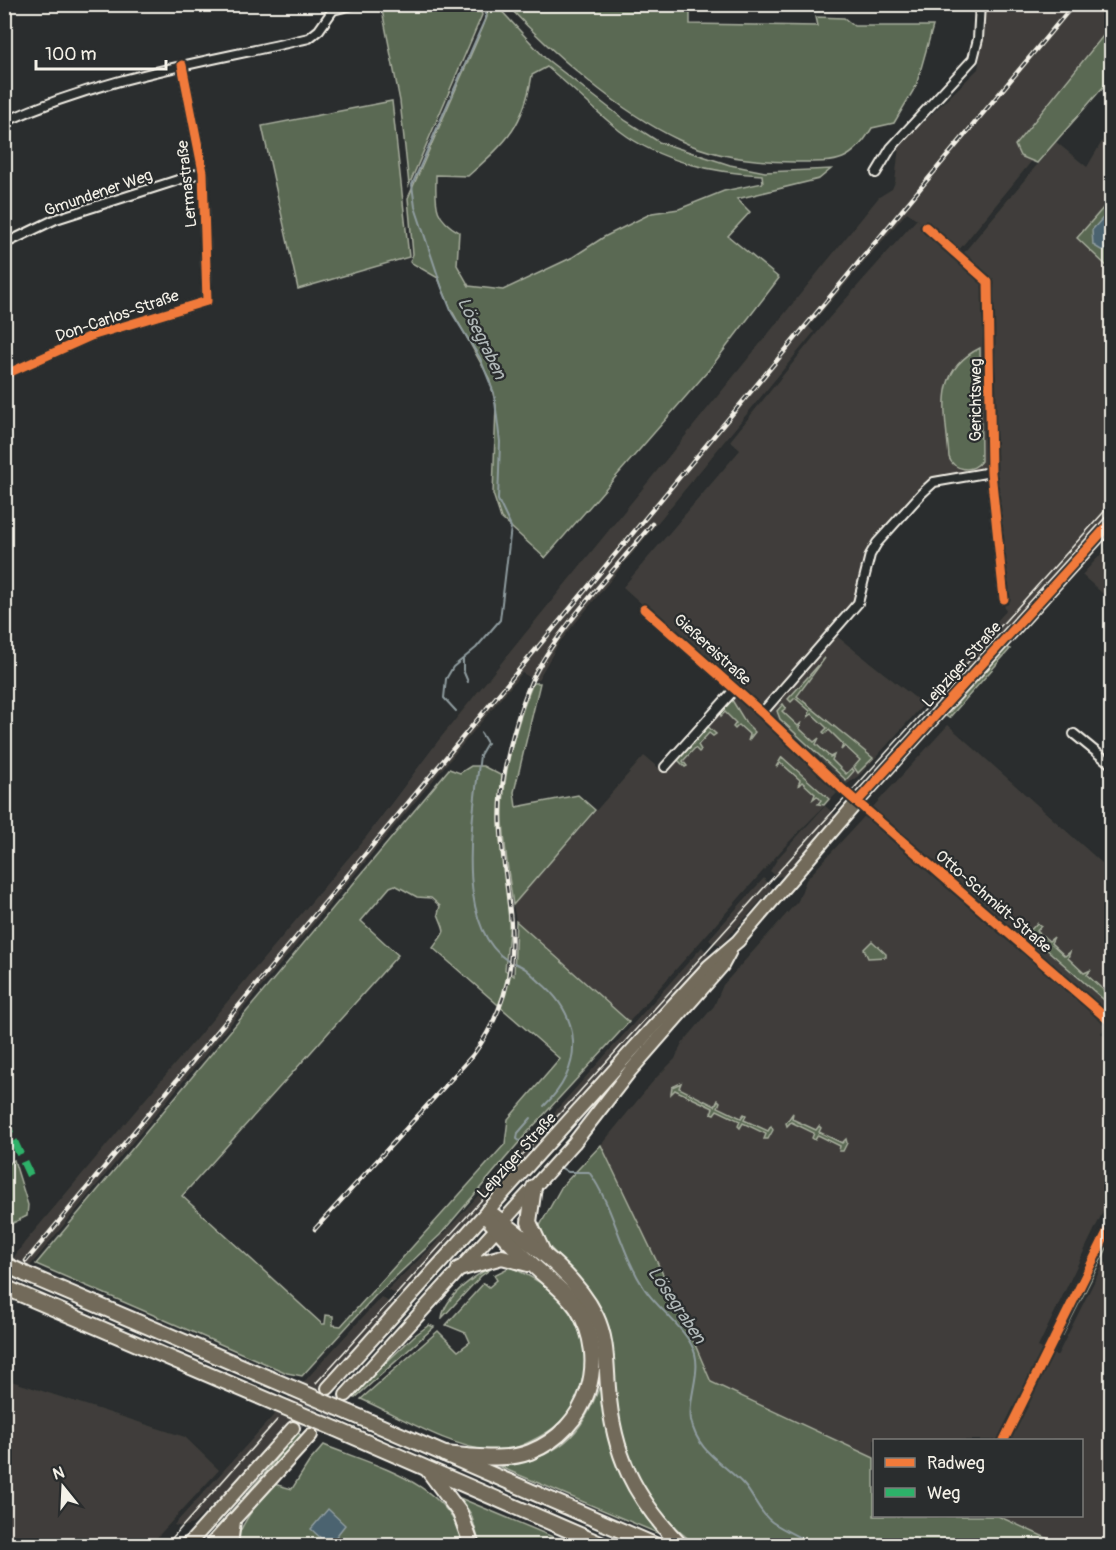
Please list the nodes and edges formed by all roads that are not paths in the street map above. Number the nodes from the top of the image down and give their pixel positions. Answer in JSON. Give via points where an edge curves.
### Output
{"nodes":[{"id":1,"x":980,"y":4,"type":"edge"},
{"id":2,"x":352,"y":5,"type":"edge"},
{"id":3,"x":182,"y":64,"type":"junction"},
{"id":4,"x":4,"y":122,"type":"edge"},
{"id":5,"x":202,"y":172,"type":"junction"},
{"id":6,"x":876,"y":173,"type":"dead end"},
{"id":7,"x":926,"y":227,"type":"dead end"},
{"id":8,"x":4,"y":244,"type":"edge"},
{"id":9,"x":207,"y":301,"type":"joint"},
{"id":10,"x":4,"y":375,"type":"edge"},
{"id":11,"x":991,"y":472,"type":"junction"},
{"id":12,"x":1112,"y":521,"type":"edge"},
{"id":13,"x":1004,"y":599,"type":"dead end"},
{"id":14,"x":644,"y":609,"type":"dead end"},
{"id":15,"x":735,"y":689,"type":"junction"},
{"id":16,"x":762,"y":713,"type":"junction"},
{"id":17,"x":1074,"y":734,"type":"dead end"},
{"id":18,"x":1112,"y":765,"type":"edge"},
{"id":19,"x":665,"y":767,"type":"dead end"},
{"id":20,"x":857,"y":802,"type":"junction"},
{"id":21,"x":732,"y":947,"type":"junction"},
{"id":22,"x":1112,"y":1023,"type":"edge"},
{"id":23,"x":534,"y":1187,"type":"junction"},
{"id":24,"x":486,"y":1213,"type":"junction"},
{"id":25,"x":1112,"y":1222,"type":"edge"},
{"id":26,"x":499,"y":1225,"type":"junction"},
{"id":27,"x":544,"y":1255,"type":"junction"},
{"id":28,"x":4,"y":1264,"type":"edge"},
{"id":29,"x":535,"y":1267,"type":"junction"},
{"id":30,"x":459,"y":1269,"type":"junction"},
{"id":31,"x":8,"y":1288,"type":"edge"},
{"id":32,"x":328,"y":1388,"type":"tunnel mouth"},
{"id":33,"x":346,"y":1395,"type":"tunnel mouth"},
{"id":34,"x":293,"y":1428,"type":"tunnel mouth"},
{"id":35,"x":311,"y":1435,"type":"tunnel mouth"},
{"id":36,"x":1004,"y":1439,"type":"edge"},
{"id":37,"x":444,"y":1454,"type":"junction"},
{"id":38,"x":426,"y":1468,"type":"junction"},
{"id":39,"x":233,"y":1521,"type":"junction"},
{"id":40,"x":187,"y":1545,"type":"edge"},
{"id":41,"x":210,"y":1545,"type":"edge"},
{"id":42,"x":230,"y":1545,"type":"edge"},
{"id":43,"x":472,"y":1545,"type":"edge"},
{"id":44,"x":605,"y":1545,"type":"edge"},
{"id":45,"x":657,"y":1545,"type":"edge"},
{"id":46,"x":681,"y":1545,"type":"edge"}],
"edges":[{"from":1,"to":6,"type":"street","via":[[973,59],[891,148]]},
{"from":2,"to":3,"type":"street","via":[[333,10],[320,30],[309,38]]},
{"from":3,"to":4,"type":"street","via":[[121,79]]},
{"from":3,"to":5,"type":"street","name":"Lermastraße"},
{"from":5,"to":8,"type":"street","name":"Gmundener Weg","via":[[56,219]]},
{"from":5,"to":9,"type":"street","name":"Lermastraße"},
{"from":7,"to":11,"type":"street","name":"Gerichtsweg","via":[[988,282]]},
{"from":9,"to":10,"type":"street","name":"Don-Carlos-Straße","via":[[91,336]]},
{"from":11,"to":13,"type":"street","name":"Gerichtsweg"},
{"from":11,"to":16,"type":"street","via":[[934,482],[922,493],[870,555],[858,603]]},
{"from":12,"to":20,"type":"main road","name":"Leipziger Straße"},
{"from":14,"to":15,"type":"street","name":"Gießereistraße"},
{"from":15,"to":16,"type":"street","name":"Gießereistraße"},
{"from":15,"to":19,"type":"street","name":"Gießereistraße"},
{"from":16,"to":20,"type":"street","name":"Gießereistraße"},
{"from":17,"to":18,"type":"street"},
{"from":20,"to":21,"type":"main road","name":"Leipziger Straße"},
{"from":20,"to":22,"type":"street","name":"Otto-Schmidt-Straße"},
{"from":21,"to":23,"type":"main road","name":"Leipziger Straße","via":[[722,966]]},
{"from":21,"to":24,"type":"main road","name":"Leipziger Straße","via":[[693,983]]},
{"from":23,"to":26,"type":"main road","name":"Leipziger Straße"},
{"from":23,"to":27,"type":"highway","via":[[529,1222]]},
{"from":24,"to":26,"type":"highway"},
{"from":24,"to":32,"type":"main road","name":"Leipziger Straße"},
{"from":25,"to":36,"type":"street"},
{"from":26,"to":27,"type":"highway"},
{"from":26,"to":29,"type":"highway"},
{"from":26,"to":30,"type":"main road","name":"Leipziger Straße"},
{"from":27,"to":46,"type":"highway","via":[[579,1289],[596,1317],[608,1360],[617,1448],[642,1500]]},
{"from":28,"to":37,"type":"highway","bridge":true},
{"from":29,"to":30,"type":"highway","via":[[502,1257]]},
{"from":29,"to":37,"type":"highway","via":[[565,1294],[584,1322],[593,1354],[587,1397],[570,1426],[530,1452],[499,1457]]},
{"from":30,"to":33,"type":"main road","name":"Leipziger Straße"},
{"from":31,"to":38,"type":"highway","bridge":true},
{"from":34,"to":40,"type":"main road"},
{"from":35,"to":39,"type":"main road"},
{"from":37,"to":45,"type":"highway"},
{"from":38,"to":43,"type":"highway","via":[[460,1513]]},
{"from":38,"to":44,"type":"highway"},
{"from":39,"to":41,"type":"main road"},
{"from":39,"to":42,"type":"highway"}]}
